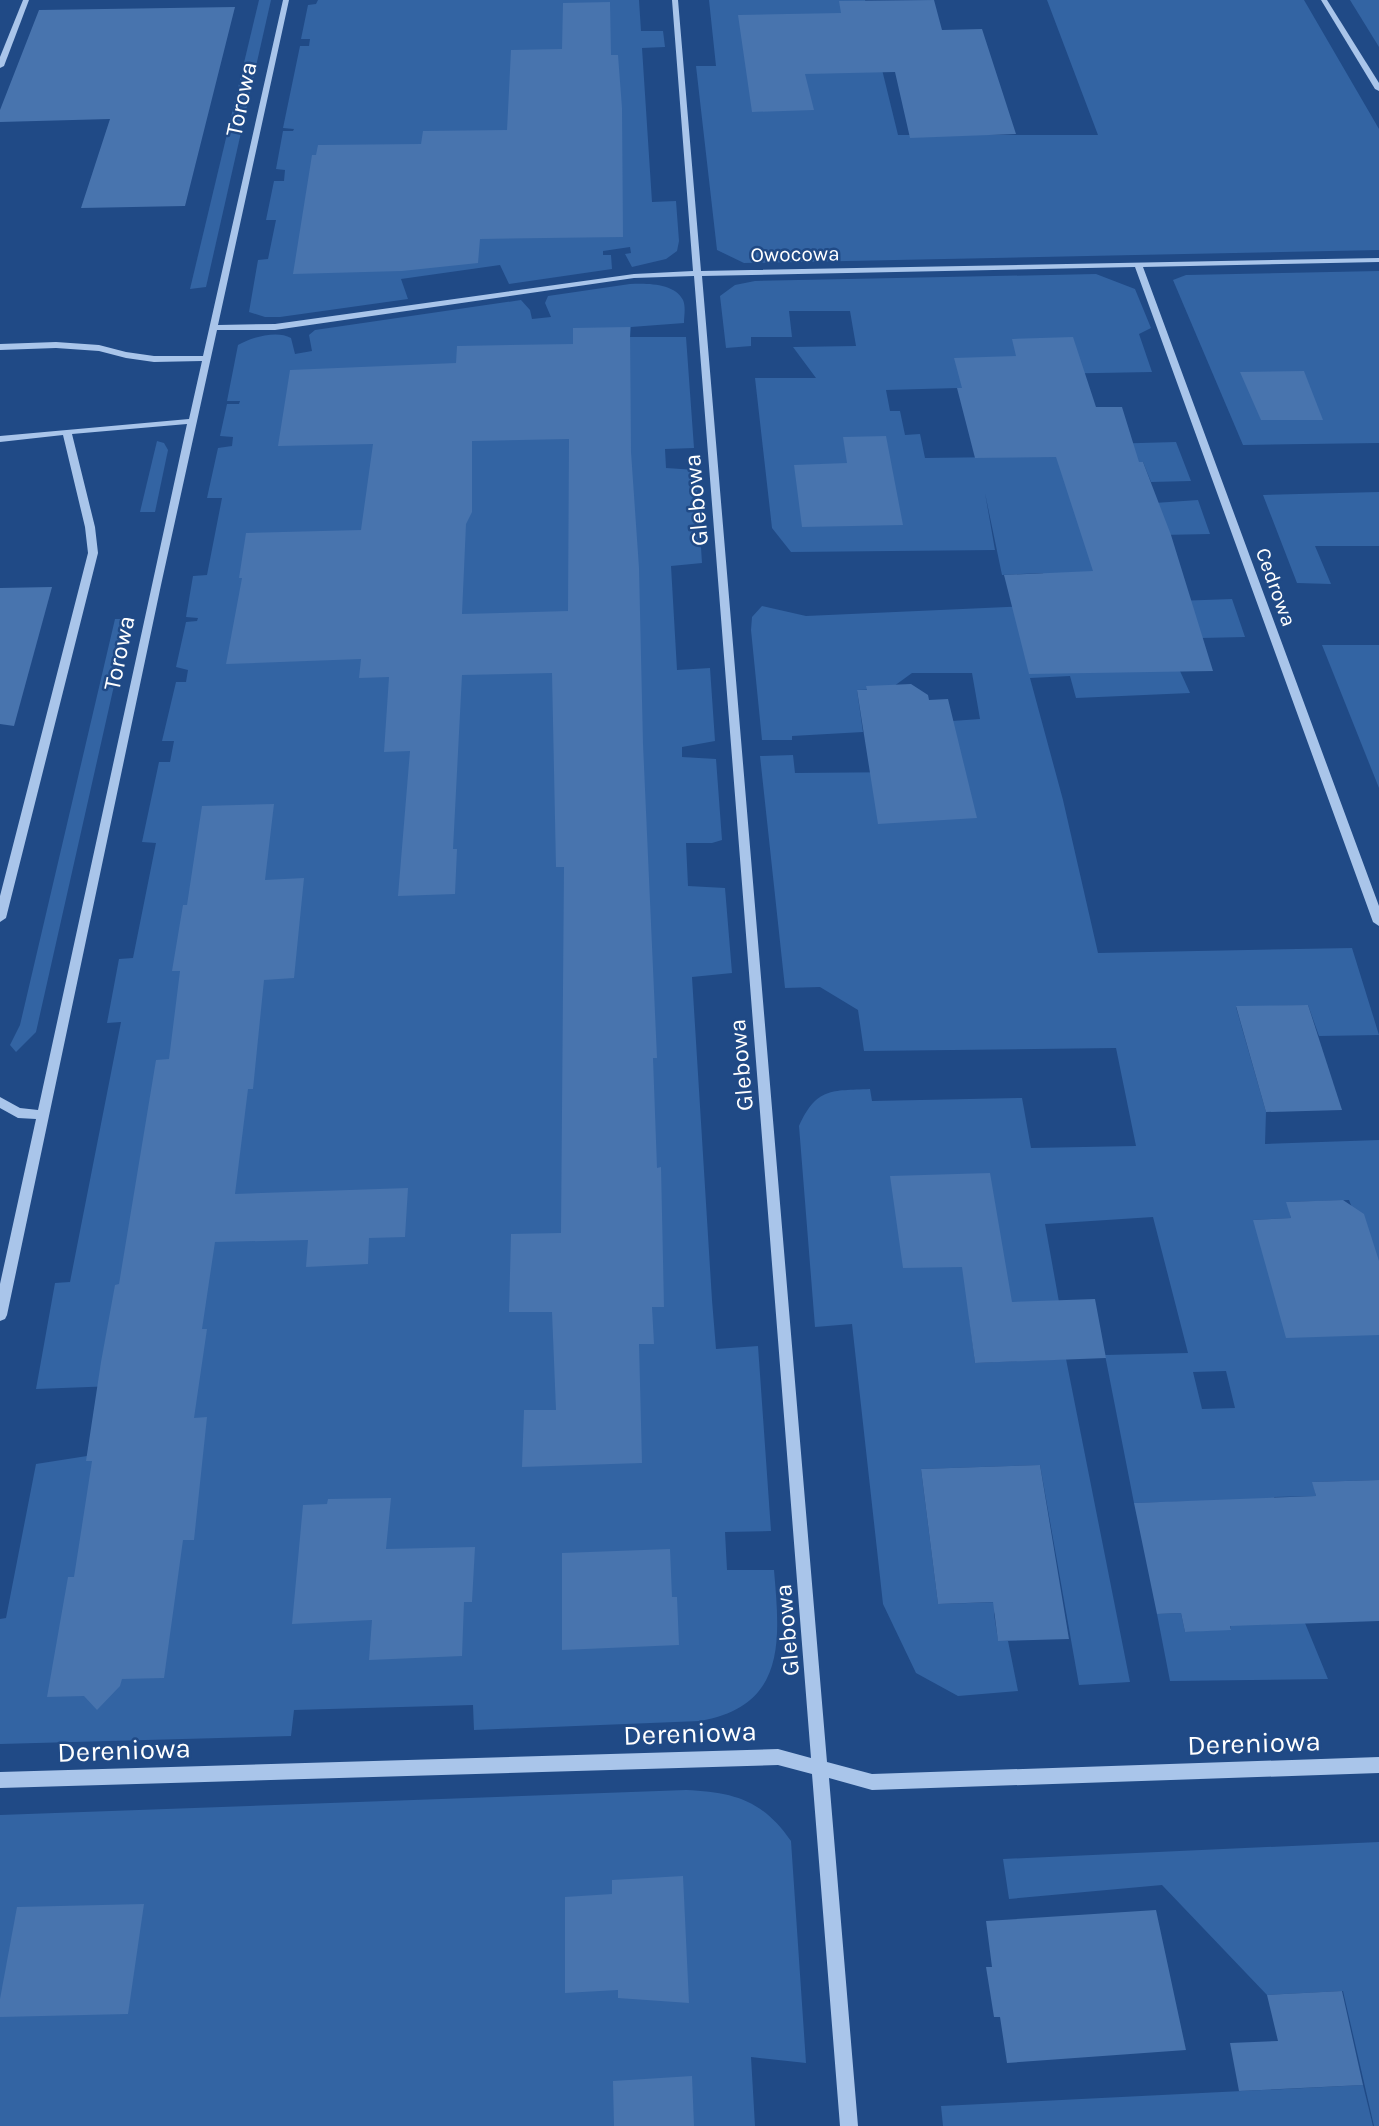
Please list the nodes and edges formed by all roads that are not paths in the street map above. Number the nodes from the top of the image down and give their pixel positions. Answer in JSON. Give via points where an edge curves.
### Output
{"nodes":[{"id":1,"x":26,"y":0,"type":"edge"},
{"id":2,"x":286,"y":0,"type":"edge"},
{"id":3,"x":675,"y":0,"type":"edge"},
{"id":4,"x":1324,"y":0,"type":"edge"},
{"id":5,"x":0,"y":65,"type":"edge"},
{"id":6,"x":1379,"y":89,"type":"edge"},
{"id":7,"x":1379,"y":260,"type":"edge"},
{"id":8,"x":1138,"y":265,"type":"junction"},
{"id":9,"x":698,"y":273,"type":"junction"},
{"id":10,"x":214,"y":328,"type":"junction"},
{"id":11,"x":0,"y":347,"type":"edge"},
{"id":12,"x":207,"y":358,"type":"junction"},
{"id":13,"x":194,"y":421,"type":"junction"},
{"id":14,"x":67,"y":434,"type":"junction"},
{"id":15,"x":0,"y":439,"type":"edge"},
{"id":16,"x":0,"y":918,"type":"edge"},
{"id":17,"x":1379,"y":922,"type":"edge"},
{"id":18,"x":0,"y":1102,"type":"edge"},
{"id":19,"x":44,"y":1115,"type":"junction"},
{"id":20,"x":0,"y":1315,"type":"edge"},
{"id":21,"x":1379,"y":1765,"type":"edge"},
{"id":22,"x":819,"y":1769,"type":"junction"},
{"id":23,"x":0,"y":1780,"type":"edge"},
{"id":24,"x":849,"y":2126,"type":"edge"}],
"edges":[{"from":1,"to":5,"type":"street"},
{"from":2,"to":10,"type":"street","name":"Torowa"},
{"from":3,"to":9,"type":"street","name":"Glebowa"},
{"from":4,"to":6,"type":"street"},
{"from":7,"to":8,"type":"street","name":"Owocowa"},
{"from":8,"to":9,"type":"street","name":"Owocowa"},
{"from":8,"to":17,"type":"street","name":"Cedrowa"},
{"from":9,"to":10,"type":"street","name":"Owocowa","via":[[634,276],[275,327]]},
{"from":9,"to":22,"type":"street","name":"Glebowa"},
{"from":10,"to":12,"type":"street","name":"Torowa"},
{"from":11,"to":12,"type":"street","via":[[56,345],[154,359]]},
{"from":12,"to":13,"type":"street","name":"Torowa"},
{"from":13,"to":14,"type":"street","via":[[139,422]]},
{"from":13,"to":19,"type":"street","name":"Torowa"},
{"from":14,"to":15,"type":"street"},
{"from":14,"to":16,"type":"street","via":[[93,553]]},
{"from":18,"to":19,"type":"street","via":[[18,1113]]},
{"from":19,"to":20,"type":"street","name":"Torowa"},
{"from":21,"to":22,"type":"street","name":"Dereniowa","via":[[872,1782]]},
{"from":22,"to":23,"type":"street","name":"Dereniowa","via":[[778,1757]]},
{"from":22,"to":24,"type":"street","name":"Glebowa"}]}
